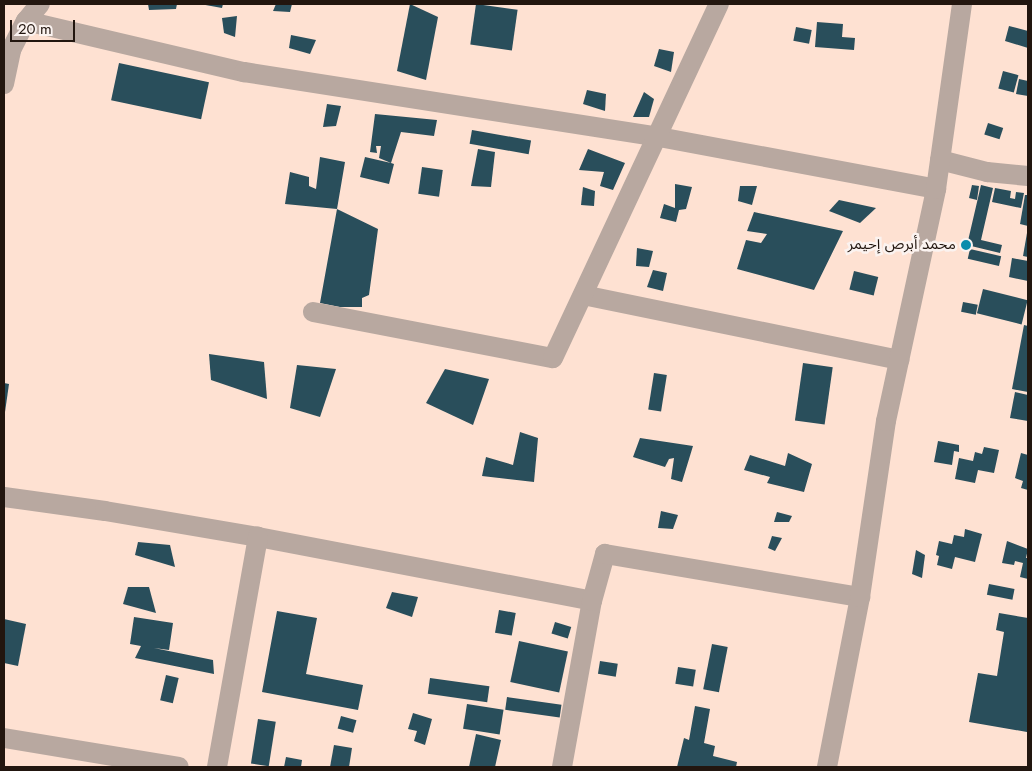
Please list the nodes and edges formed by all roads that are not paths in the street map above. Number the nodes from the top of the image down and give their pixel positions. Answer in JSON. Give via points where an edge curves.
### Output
{"nodes":[{"id":1,"x":40,"y":4,"type":"edge"},
{"id":2,"x":719,"y":4,"type":"edge"},
{"id":3,"x":962,"y":4,"type":"edge"},
{"id":4,"x":26,"y":21,"type":"junction"},
{"id":5,"x":4,"y":84,"type":"edge"},
{"id":6,"x":659,"y":136,"type":"junction"},
{"id":7,"x":940,"y":160,"type":"junction"},
{"id":8,"x":1028,"y":176,"type":"edge"},
{"id":9,"x":936,"y":189,"type":"junction"},
{"id":10,"x":583,"y":295,"type":"junction"},
{"id":11,"x":313,"y":312,"type":"dead end"},
{"id":12,"x":899,"y":360,"type":"junction"},
{"id":13,"x":4,"y":497,"type":"edge"},
{"id":14,"x":258,"y":537,"type":"junction"},
{"id":15,"x":860,"y":597,"type":"junction"},
{"id":16,"x":592,"y":600,"type":"junction"},
{"id":17,"x":4,"y":738,"type":"edge"},
{"id":18,"x":179,"y":767,"type":"edge"},
{"id":19,"x":218,"y":767,"type":"edge"},
{"id":20,"x":562,"y":767,"type":"edge"},
{"id":21,"x":827,"y":767,"type":"edge"}],
"edges":[{"from":1,"to":4,"type":"street"},
{"from":2,"to":6,"type":"street"},
{"from":3,"to":7,"type":"street"},
{"from":4,"to":5,"type":"street","via":[[12,50]]},
{"from":4,"to":6,"type":"street","via":[[244,72]]},
{"from":6,"to":9,"type":"street"},
{"from":6,"to":10,"type":"street"},
{"from":7,"to":8,"type":"street","via":[[987,172]]},
{"from":7,"to":9,"type":"street"},
{"from":9,"to":12,"type":"street"},
{"from":10,"to":11,"type":"street","via":[[553,358]]},
{"from":10,"to":12,"type":"street"},
{"from":12,"to":15,"type":"street","via":[[886,422]]},
{"from":13,"to":14,"type":"street"},
{"from":14,"to":16,"type":"street"},
{"from":14,"to":19,"type":"street"},
{"from":15,"to":16,"type":"street","via":[[604,554]]},
{"from":15,"to":21,"type":"street"},
{"from":16,"to":20,"type":"street"},
{"from":17,"to":18,"type":"street"}]}
